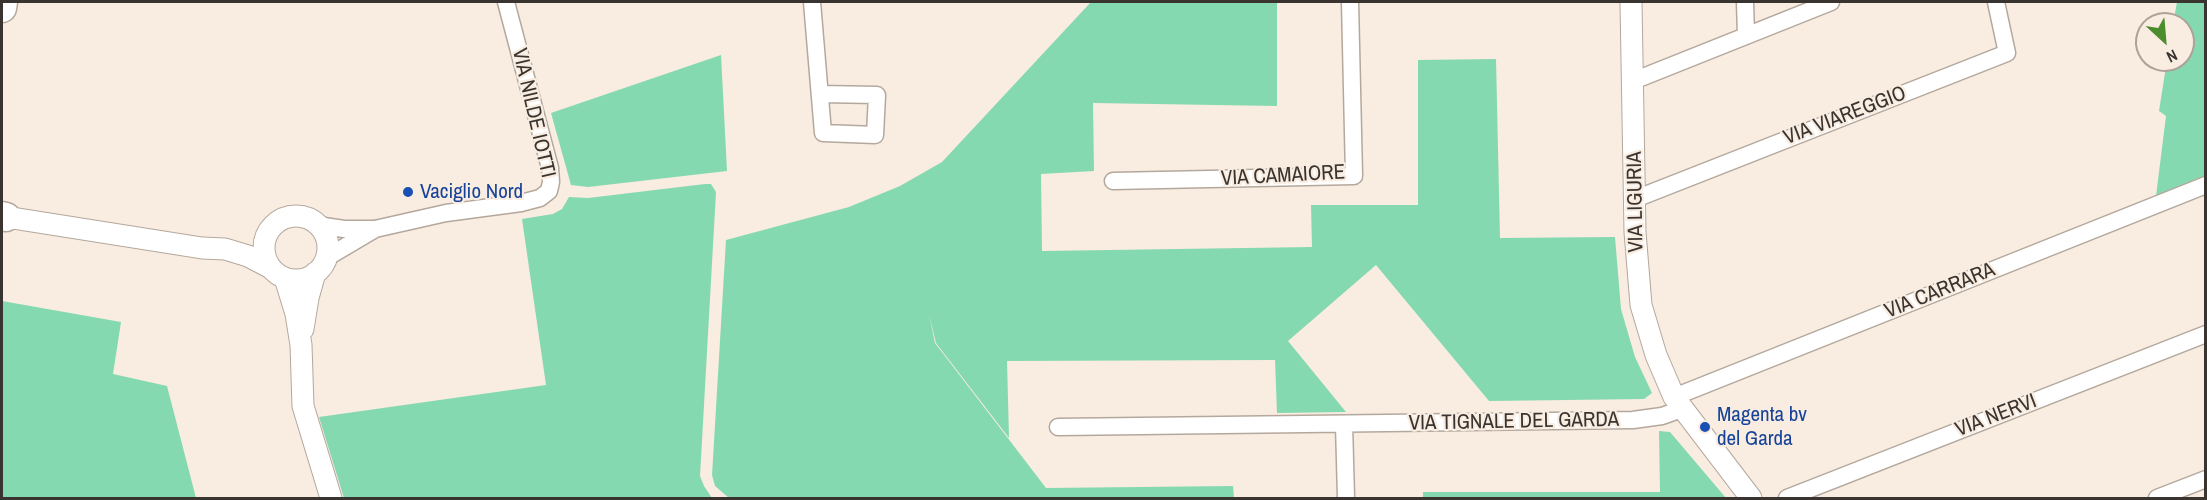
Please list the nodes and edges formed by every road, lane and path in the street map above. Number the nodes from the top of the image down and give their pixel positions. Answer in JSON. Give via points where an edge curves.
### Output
{"nodes":[{"id":1,"x":3,"y":2,"type":"edge"},
{"id":2,"x":506,"y":2,"type":"edge"},
{"id":3,"x":812,"y":2,"type":"edge"},
{"id":4,"x":1350,"y":2,"type":"edge"},
{"id":5,"x":1631,"y":2,"type":"edge"},
{"id":6,"x":1745,"y":2,"type":"edge"},
{"id":7,"x":1831,"y":2,"type":"edge"},
{"id":8,"x":1996,"y":2,"type":"edge"},
{"id":9,"x":2,"y":8,"type":"edge"},
{"id":10,"x":1746,"y":36,"type":"junction"},
{"id":11,"x":1633,"y":81,"type":"junction"},
{"id":12,"x":820,"y":94,"type":"dead end"},
{"id":13,"x":1113,"y":181,"type":"dead end"},
{"id":14,"x":2205,"y":185,"type":"edge"},
{"id":15,"x":1635,"y":199,"type":"junction"},
{"id":16,"x":4,"y":216,"type":"edge"},
{"id":17,"x":318,"y":225,"type":"junction"},
{"id":18,"x":271,"y":229,"type":"junction"},
{"id":19,"x":375,"y":229,"type":"junction"},
{"id":20,"x":225,"y":249,"type":"junction"},
{"id":21,"x":321,"y":266,"type":"junction"},
{"id":22,"x":278,"y":273,"type":"junction"},
{"id":23,"x":2205,"y":334,"type":"edge"},
{"id":24,"x":301,"y":345,"type":"junction"},
{"id":25,"x":1678,"y":403,"type":"junction"},
{"id":26,"x":1344,"y":424,"type":"junction"},
{"id":27,"x":1058,"y":427,"type":"dead end"},
{"id":28,"x":2205,"y":479,"type":"edge"},
{"id":29,"x":331,"y":498,"type":"edge"},
{"id":30,"x":1346,"y":498,"type":"edge"},
{"id":31,"x":1751,"y":498,"type":"edge"},
{"id":32,"x":1787,"y":498,"type":"edge"},
{"id":33,"x":2157,"y":498,"type":"edge"}],
"edges":[{"from":1,"to":9,"type":"highway"},
{"from":2,"to":19,"type":"street","name":"VIA NILDE IOTTI","via":[[550,168],[549,191],[521,203],[446,213]]},
{"from":3,"to":12,"type":"street"},
{"from":4,"to":13,"type":"street","name":"VIA CAMAIORE","via":[[1354,176]]},
{"from":5,"to":11,"type":"street","name":"VIA LIGURIA"},
{"from":6,"to":10,"type":"street"},
{"from":7,"to":10,"type":"street"},
{"from":8,"to":15,"type":"street","name":"VIA VIAREGGIO","via":[[2007,52]]},
{"from":10,"to":11,"type":"street"},
{"from":11,"to":15,"type":"street","name":"VIA LIGURIA"},
{"from":14,"to":25,"type":"street","name":"VIA CARRARA"},
{"from":15,"to":25,"type":"street","name":"VIA LIGURIA","via":[[1641,305],[1656,355]]},
{"from":16,"to":20,"type":"street"},
{"from":17,"to":18,"type":"street","via":[[297,217],[281,220]]},
{"from":17,"to":19,"type":"street","name":"VIA NILDE IOTTI"},
{"from":17,"to":21,"type":"street","via":[[327,242]]},
{"from":18,"to":20,"type":"street"},
{"from":18,"to":22,"type":"street","via":[[265,245],[267,260]]},
{"from":19,"to":21,"type":"street","name":"VIA NILDE IOTTI"},
{"from":20,"to":22,"type":"street","via":[[248,256]]},
{"from":21,"to":22,"type":"street","via":[[300,280]]},
{"from":21,"to":24,"type":"street","via":[[308,298]]},
{"from":22,"to":24,"type":"street","via":[[296,314]]},
{"from":23,"to":32,"type":"street","name":"VIA NERVI"},
{"from":24,"to":29,"type":"street","via":[[303,406]]},
{"from":25,"to":26,"type":"street","name":"VIA TIGNALE DEL GARDA","via":[[1662,416],[1633,420]]},
{"from":25,"to":31,"type":"street","name":"VIA LIGURIA"},
{"from":26,"to":27,"type":"street","name":"VIA TIGNALE DEL GARDA"},
{"from":26,"to":30,"type":"street"},
{"from":28,"to":33,"type":"street"}]}
